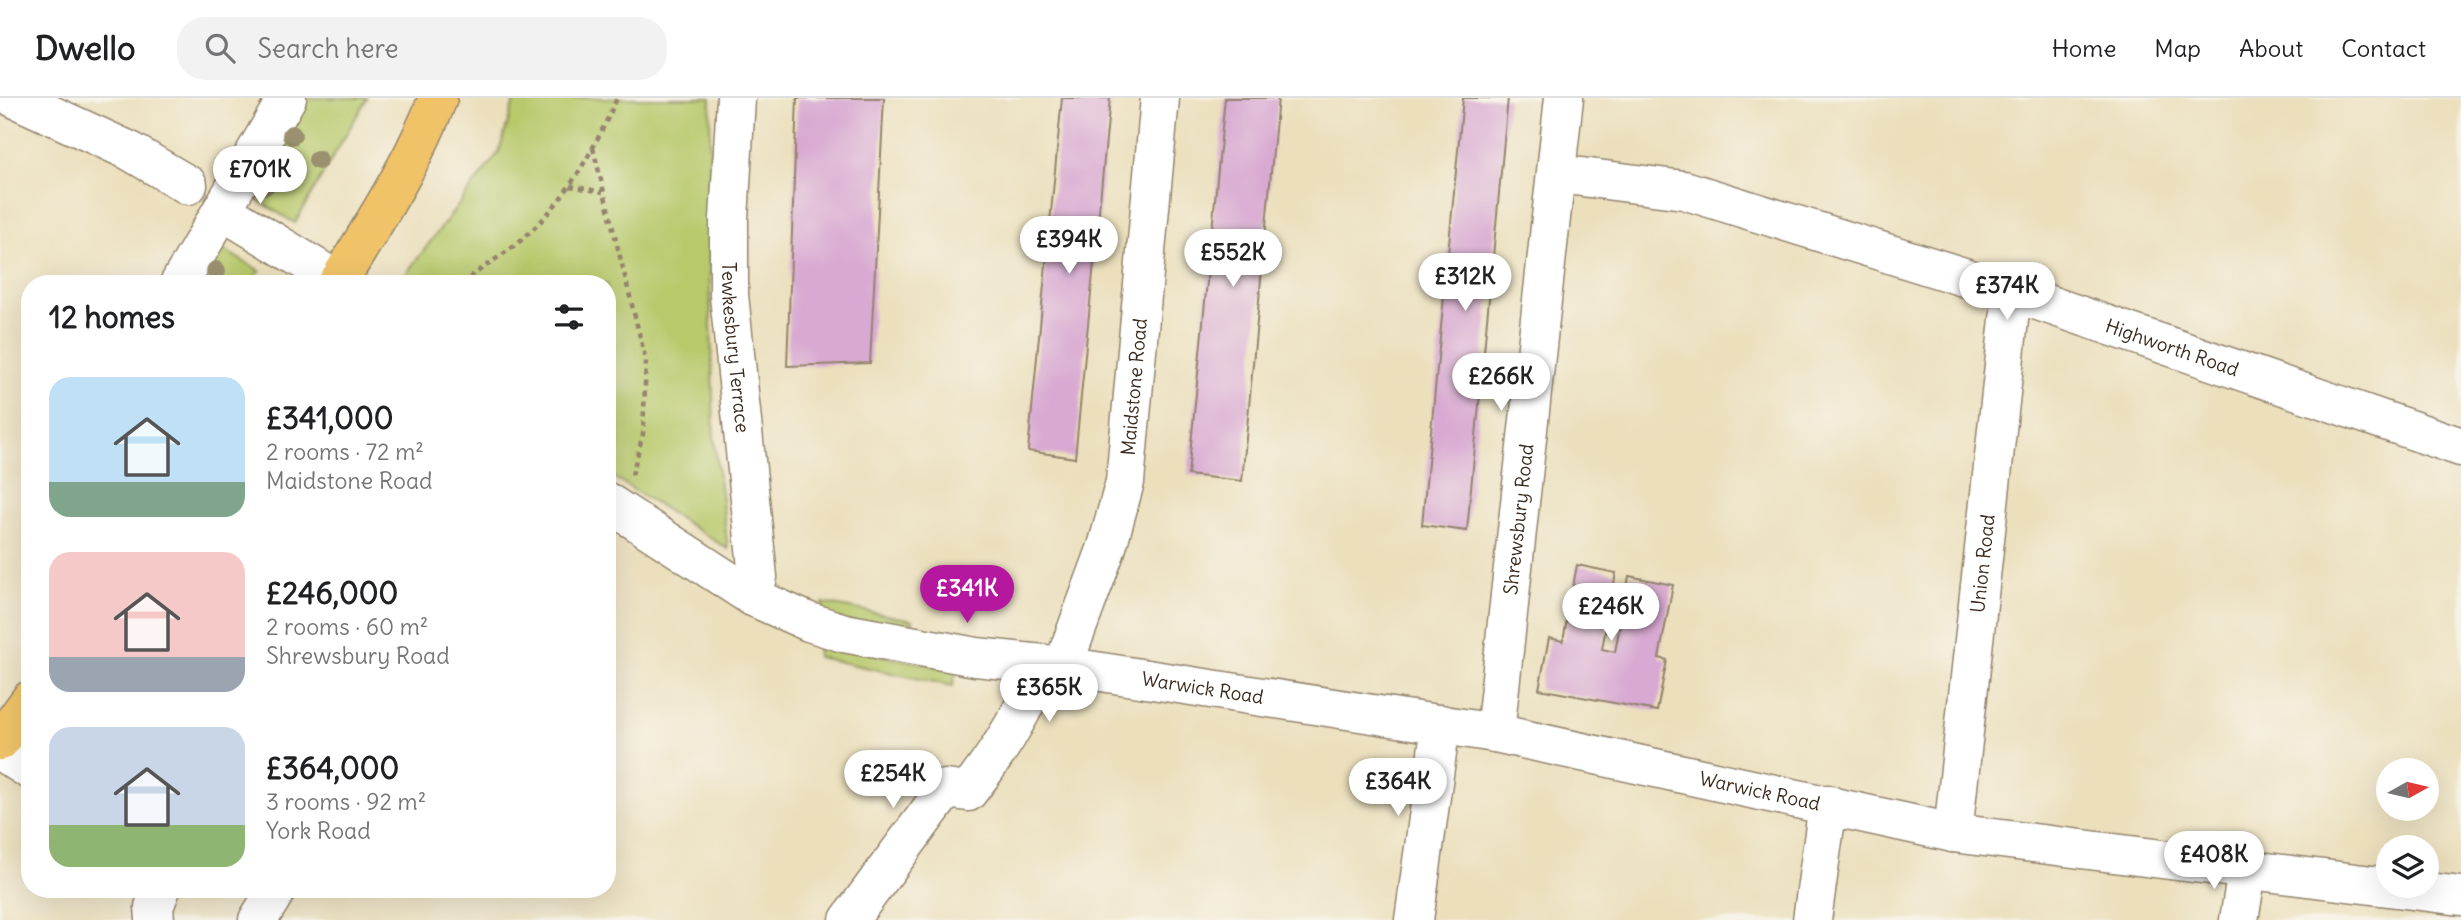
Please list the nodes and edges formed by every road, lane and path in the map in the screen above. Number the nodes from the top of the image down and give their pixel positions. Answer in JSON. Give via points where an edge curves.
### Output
{"nodes":[{"id":1,"x":14,"y":98,"type":"edge"},
{"id":2,"x":287,"y":98,"type":"edge"},
{"id":3,"x":439,"y":98,"type":"edge"},
{"id":4,"x":617,"y":98,"type":"edge"},
{"id":5,"x":736,"y":98,"type":"edge"},
{"id":6,"x":1160,"y":98,"type":"edge"},
{"id":7,"x":1564,"y":98,"type":"edge"},
{"id":8,"x":593,"y":148,"type":"junction"},
{"id":9,"x":1558,"y":174,"type":"junction"},
{"id":10,"x":188,"y":185,"type":"dead end"},
{"id":11,"x":569,"y":186,"type":"junction"},
{"id":12,"x":603,"y":192,"type":"junction"},
{"id":13,"x":223,"y":211,"type":"junction"},
{"id":14,"x":184,"y":275,"type":"edge"},
{"id":15,"x":326,"y":275,"type":"edge"},
{"id":16,"x":341,"y":275,"type":"edge"},
{"id":17,"x":474,"y":275,"type":"edge"},
{"id":18,"x":2012,"y":292,"type":"junction"},
{"id":19,"x":2461,"y":447,"type":"edge"},
{"id":20,"x":619,"y":491,"type":"edge"},
{"id":21,"x":753,"y":597,"type":"junction"},
{"id":22,"x":1053,"y":665,"type":"junction"},
{"id":23,"x":21,"y":712,"type":"edge"},
{"id":24,"x":1440,"y":724,"type":"junction"},
{"id":25,"x":1495,"y":733,"type":"junction"},
{"id":26,"x":0,"y":741,"type":"edge"},
{"id":27,"x":0,"y":751,"type":"edge"},
{"id":28,"x":21,"y":764,"type":"edge"},
{"id":29,"x":1828,"y":804,"type":"junction"},
{"id":30,"x":1953,"y":833,"type":"junction"},
{"id":31,"x":2246,"y":872,"type":"junction"},
{"id":32,"x":2461,"y":896,"type":"edge"},
{"id":33,"x":157,"y":898,"type":"edge"},
{"id":34,"x":271,"y":898,"type":"edge"},
{"id":35,"x":155,"y":920,"type":"edge"},
{"id":36,"x":258,"y":920,"type":"edge"},
{"id":37,"x":849,"y":920,"type":"edge"},
{"id":38,"x":1414,"y":920,"type":"edge"},
{"id":39,"x":1811,"y":920,"type":"edge"},
{"id":40,"x":2239,"y":920,"type":"edge"}],
"edges":[{"from":1,"to":10,"type":"street","via":[[130,151]]},
{"from":2,"to":13,"type":"street"},
{"from":3,"to":16,"type":"main road","via":[[385,206]]},
{"from":4,"to":8,"type":"path"},
{"from":5,"to":21,"type":"street","name":"Tewkesbury Terrace","via":[[729,295],[758,577]]},
{"from":6,"to":22,"type":"street","name":"Maidstone Road","via":[[1125,482],[1107,547]]},
{"from":7,"to":9,"type":"street","name":"Shrewsbury Road"},
{"from":8,"to":11,"type":"path"},
{"from":8,"to":12,"type":"path"},
{"from":9,"to":18,"type":"street","name":"Highworth Road","via":[[1684,190]]},
{"from":9,"to":25,"type":"street","name":"Shrewsbury Road"},
{"from":11,"to":12,"type":"path"},
{"from":11,"to":17,"type":"path","via":[[559,203],[519,242]]},
{"from":12,"to":20,"type":"path","via":[[646,361],[643,434]]},
{"from":13,"to":14,"type":"street"},
{"from":13,"to":15,"type":"street"},
{"from":18,"to":19,"type":"street","name":"Highworth Road"},
{"from":18,"to":30,"type":"street","name":"Union Road"},
{"from":20,"to":21,"type":"street"},
{"from":21,"to":22,"type":"street","name":"Warwick Road","via":[[844,633],[976,657]]},
{"from":22,"to":24,"type":"street","name":"Warwick Road"},
{"from":22,"to":37,"type":"street","name":"Maidstone Road","via":[[996,757],[968,792],[946,789]]},
{"from":23,"to":26,"type":"main road"},
{"from":24,"to":25,"type":"street","name":"Warwick Road"},
{"from":24,"to":38,"type":"street"},
{"from":25,"to":29,"type":"street","name":"Warwick Road"},
{"from":27,"to":28,"type":"street"},
{"from":29,"to":30,"type":"street","name":"Warwick Road"},
{"from":29,"to":39,"type":"street"},
{"from":30,"to":31,"type":"street","name":"Warwick Road"},
{"from":31,"to":32,"type":"street","name":"Warwick Road"},
{"from":31,"to":40,"type":"street"},
{"from":33,"to":35,"type":"street"},
{"from":34,"to":36,"type":"street"}]}
